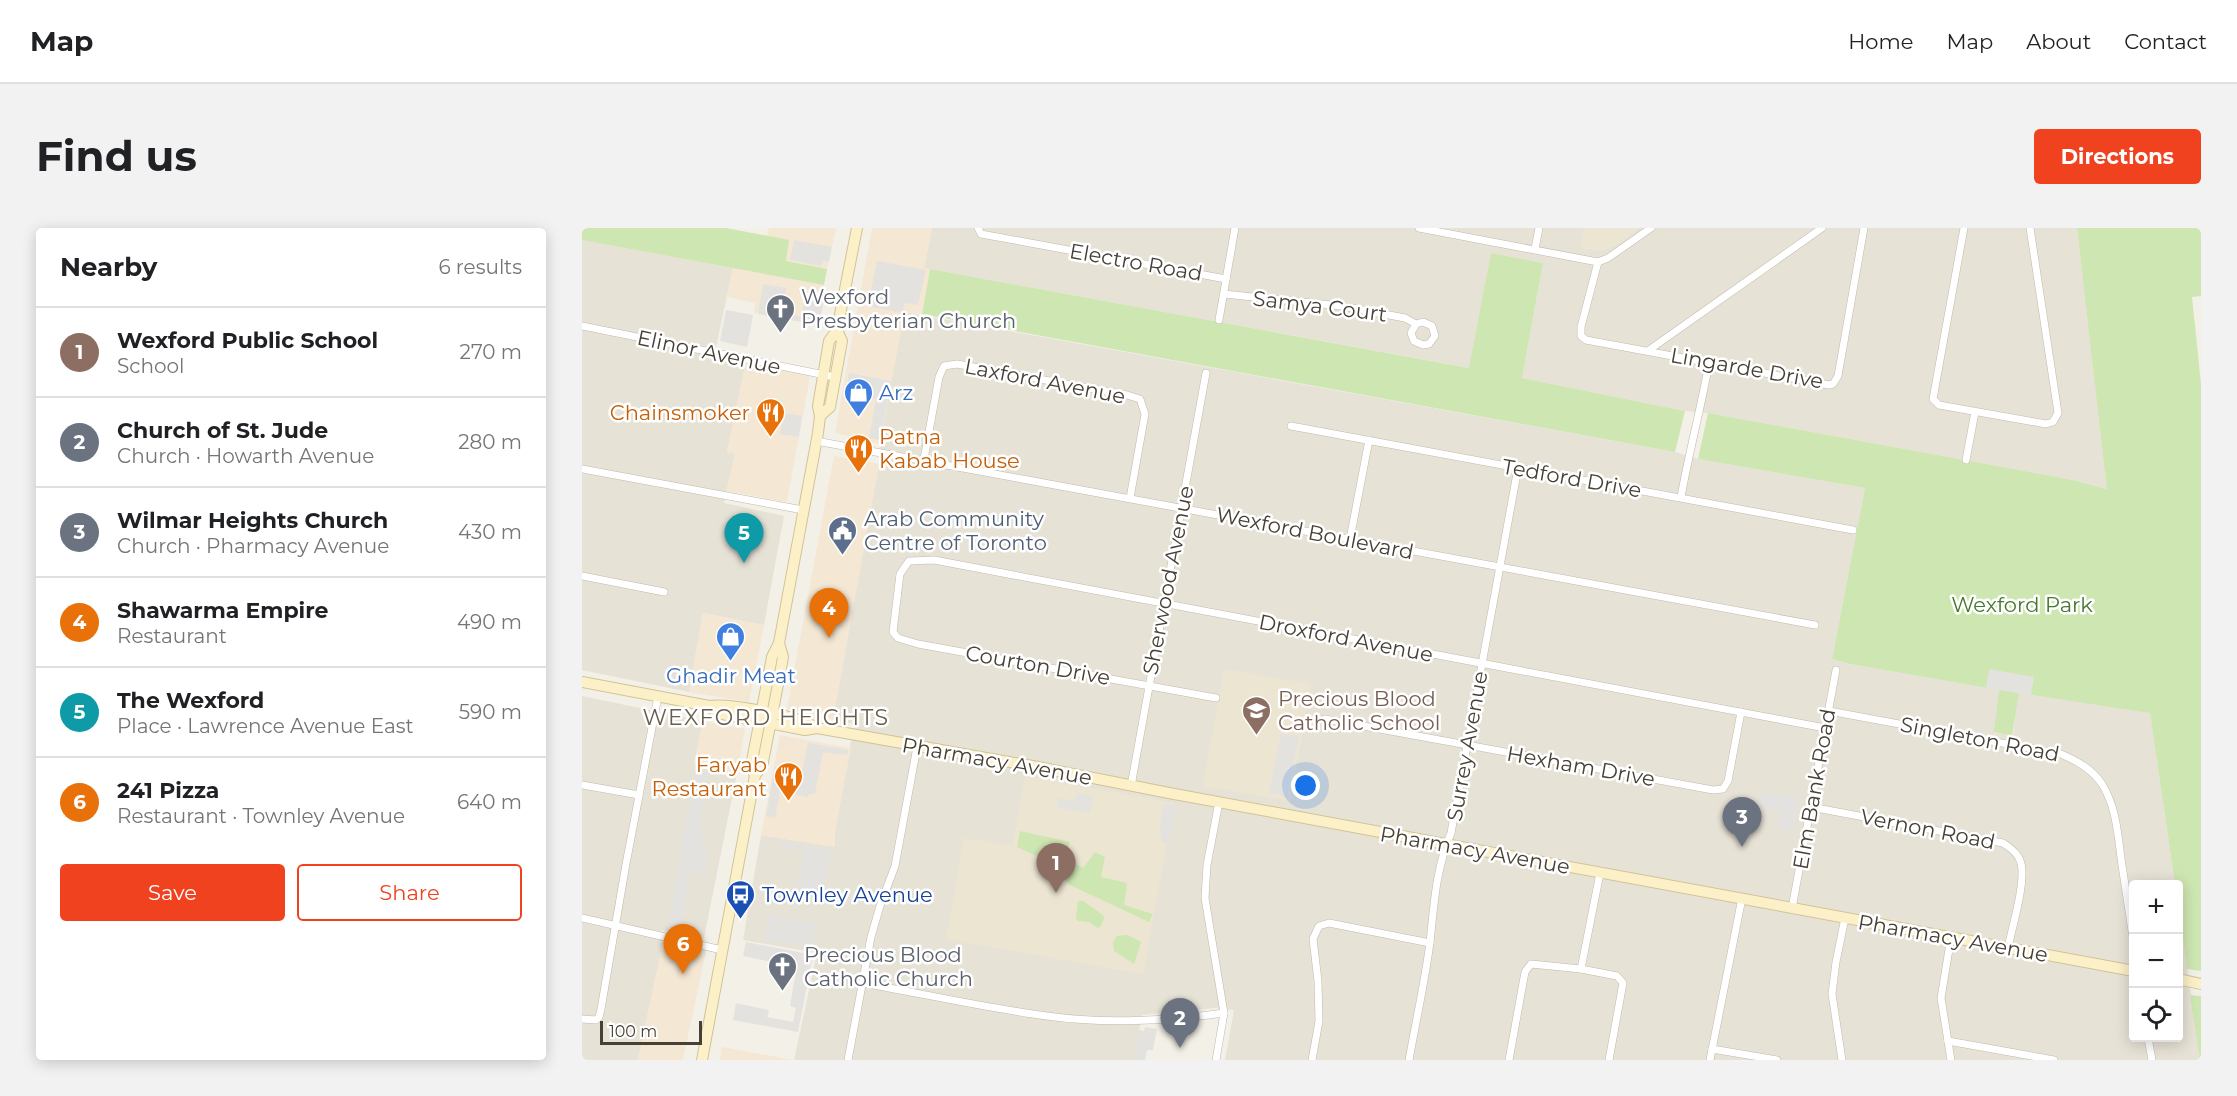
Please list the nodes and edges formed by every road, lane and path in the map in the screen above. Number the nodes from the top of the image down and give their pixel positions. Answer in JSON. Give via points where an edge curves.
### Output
{"nodes":[{"id":1,"x":857,"y":228,"type":"edge"},
{"id":2,"x":978,"y":228,"type":"edge"},
{"id":3,"x":1235,"y":228,"type":"edge"},
{"id":4,"x":1419,"y":228,"type":"edge"},
{"id":5,"x":1539,"y":228,"type":"edge"},
{"id":6,"x":1651,"y":228,"type":"edge"},
{"id":7,"x":1822,"y":228,"type":"edge"},
{"id":8,"x":1864,"y":228,"type":"edge"},
{"id":9,"x":1964,"y":228,"type":"edge"},
{"id":10,"x":2030,"y":228,"type":"edge"},
{"id":11,"x":1535,"y":249,"type":"junction"},
{"id":12,"x":1598,"y":262,"type":"junction"},
{"id":13,"x":1226,"y":279,"type":"junction"},
{"id":14,"x":1224,"y":294,"type":"junction"},
{"id":15,"x":1219,"y":320,"type":"dead end"},
{"id":16,"x":1416,"y":324,"type":"dead end"},
{"id":17,"x":582,"y":326,"type":"edge"},
{"id":18,"x":837,"y":330,"type":"junction"},
{"id":19,"x":1649,"y":350,"type":"junction"},
{"id":20,"x":1709,"y":363,"type":"junction"},
{"id":21,"x":1206,"y":373,"type":"dead end"},
{"id":22,"x":824,"y":375,"type":"junction"},
{"id":23,"x":836,"y":377,"type":"junction"},
{"id":24,"x":1975,"y":412,"type":"junction"},
{"id":25,"x":820,"y":416,"type":"junction"},
{"id":26,"x":1291,"y":426,"type":"dead end"},
{"id":27,"x":1369,"y":440,"type":"junction"},
{"id":28,"x":816,"y":441,"type":"junction"},
{"id":29,"x":924,"y":459,"type":"junction"},
{"id":30,"x":1966,"y":460,"type":"dead end"},
{"id":31,"x":1518,"y":468,"type":"junction"},
{"id":32,"x":582,"y":469,"type":"edge"},
{"id":33,"x":1681,"y":497,"type":"junction"},
{"id":34,"x":1130,"y":498,"type":"junction"},
{"id":35,"x":1182,"y":508,"type":"junction"},
{"id":36,"x":803,"y":510,"type":"junction"},
{"id":37,"x":1853,"y":530,"type":"dead end"},
{"id":38,"x":1350,"y":539,"type":"junction"},
{"id":39,"x":1500,"y":567,"type":"junction"},
{"id":40,"x":582,"y":576,"type":"edge"},
{"id":41,"x":664,"y":591,"type":"dead end"},
{"id":42,"x":896,"y":602,"type":"joint"},
{"id":43,"x":1164,"y":604,"type":"junction"},
{"id":44,"x":1815,"y":625,"type":"dead end"},
{"id":45,"x":1482,"y":664,"type":"junction"},
{"id":46,"x":1836,"y":670,"type":"dead end"},
{"id":47,"x":582,"y":682,"type":"edge"},
{"id":48,"x":1149,"y":686,"type":"junction"},
{"id":49,"x":658,"y":696,"type":"junction"},
{"id":50,"x":1216,"y":698,"type":"dead end"},
{"id":51,"x":1829,"y":711,"type":"junction"},
{"id":52,"x":1741,"y":712,"type":"junction"},
{"id":53,"x":766,"y":718,"type":"junction"},
{"id":54,"x":1324,"y":719,"type":"dead end"},
{"id":55,"x":1826,"y":728,"type":"junction"},
{"id":56,"x":1467,"y":745,"type":"junction"},
{"id":57,"x":917,"y":747,"type":"junction"},
{"id":58,"x":582,"y":785,"type":"edge"},
{"id":59,"x":1131,"y":786,"type":"junction"},
{"id":60,"x":639,"y":795,"type":"junction"},
{"id":61,"x":1220,"y":802,"type":"junction"},
{"id":62,"x":1811,"y":807,"type":"junction"},
{"id":63,"x":1446,"y":844,"type":"junction"},
{"id":64,"x":1600,"y":873,"type":"junction"},
{"id":65,"x":1742,"y":898,"type":"junction"},
{"id":66,"x":1792,"y":908,"type":"junction"},
{"id":67,"x":582,"y":918,"type":"edge"},
{"id":68,"x":1845,"y":918,"type":"junction"},
{"id":69,"x":615,"y":926,"type":"junction"},
{"id":70,"x":2132,"y":934,"type":"edge"},
{"id":71,"x":1951,"y":937,"type":"junction"},
{"id":72,"x":1430,"y":943,"type":"junction"},
{"id":73,"x":2008,"y":948,"type":"junction"},
{"id":74,"x":722,"y":950,"type":"junction"},
{"id":75,"x":1581,"y":969,"type":"junction"},
{"id":76,"x":2129,"y":970,"type":"edge"},
{"id":77,"x":2183,"y":980,"type":"edge"},
{"id":78,"x":863,"y":983,"type":"junction"},
{"id":79,"x":2201,"y":984,"type":"edge"},
{"id":80,"x":1224,"y":1013,"type":"junction"},
{"id":81,"x":582,"y":1018,"type":"edge"},
{"id":82,"x":1948,"y":1041,"type":"junction"},
{"id":83,"x":2149,"y":1042,"type":"edge"},
{"id":84,"x":1712,"y":1049,"type":"junction"},
{"id":85,"x":702,"y":1060,"type":"edge"},
{"id":86,"x":848,"y":1060,"type":"edge"},
{"id":87,"x":1216,"y":1060,"type":"edge"},
{"id":88,"x":1312,"y":1060,"type":"edge"},
{"id":89,"x":1409,"y":1060,"type":"edge"},
{"id":90,"x":1509,"y":1060,"type":"edge"},
{"id":91,"x":1609,"y":1060,"type":"edge"},
{"id":92,"x":1710,"y":1060,"type":"edge"},
{"id":93,"x":1777,"y":1060,"type":"edge"},
{"id":94,"x":1842,"y":1060,"type":"edge"},
{"id":95,"x":1951,"y":1060,"type":"edge"},
{"id":96,"x":2054,"y":1060,"type":"edge"},
{"id":97,"x":2152,"y":1060,"type":"edge"}],
"edges":[{"from":1,"to":18,"type":"street"},
{"from":2,"to":13,"type":"street","name":"Electro Road","via":[[981,234]]},
{"from":3,"to":13,"type":"street"},
{"from":4,"to":11,"type":"street"},
{"from":5,"to":11,"type":"street"},
{"from":6,"to":12,"type":"street"},
{"from":7,"to":19,"type":"street"},
{"from":8,"to":20,"type":"street","name":"Lingarde Drive","via":[[1838,376],[1833,384]]},
{"from":9,"to":24,"type":"street","via":[[1933,399],[1939,405]]},
{"from":10,"to":24,"type":"street","via":[[2058,413],[2054,422],[2046,424]]},
{"from":11,"to":12,"type":"street"},
{"from":12,"to":19,"type":"street","name":"Lingarde Drive","via":[[1581,336],[1596,343]]},
{"from":13,"to":14,"type":"street"},
{"from":14,"to":15,"type":"street"},
{"from":14,"to":16,"type":"street","name":"Samya Court","via":[[1341,306],[1405,318]]},
{"from":17,"to":22,"type":"street","name":"Elinor Avenue"},
{"from":18,"to":22,"type":"street","via":[[829,341]]},
{"from":18,"to":23,"type":"street","via":[[842,341]]},
{"from":19,"to":20,"type":"street","name":"Lingarde Drive"},
{"from":20,"to":33,"type":"street"},
{"from":21,"to":35,"type":"street","name":"Sherwood Avenue"},
{"from":22,"to":23,"type":"street","name":"Elinor Avenue"},
{"from":22,"to":25,"type":"street"},
{"from":23,"to":25,"type":"street","via":[[830,407]]},
{"from":24,"to":30,"type":"street"},
{"from":25,"to":28,"type":"street"},
{"from":26,"to":27,"type":"street","name":"Tedford Drive"},
{"from":27,"to":31,"type":"street","name":"Tedford Drive"},
{"from":27,"to":38,"type":"street"},
{"from":28,"to":29,"type":"street","name":"Wexford Boulevard"},
{"from":28,"to":36,"type":"street"},
{"from":29,"to":34,"type":"street","name":"Wexford Boulevard"},
{"from":29,"to":34,"type":"street","name":"Laxford Avenue","via":[[944,366],[957,364],[1127,395],[1140,399],[1145,414]]},
{"from":31,"to":33,"type":"street","name":"Tedford Drive"},
{"from":31,"to":39,"type":"street","name":"Surrey Avenue"},
{"from":32,"to":36,"type":"street"},
{"from":33,"to":37,"type":"street","name":"Tedford Drive"},
{"from":34,"to":35,"type":"street","name":"Wexford Boulevard"},
{"from":35,"to":38,"type":"street","name":"Wexford Boulevard"},
{"from":35,"to":43,"type":"street","name":"Sherwood Avenue"},
{"from":36,"to":53,"type":"street","via":[[779,643],[772,657]]},
{"from":38,"to":39,"type":"street","name":"Wexford Boulevard"},
{"from":39,"to":44,"type":"street","name":"Wexford Boulevard"},
{"from":39,"to":45,"type":"street","name":"Surrey Avenue"},
{"from":40,"to":41,"type":"street"},
{"from":42,"to":43,"type":"street","name":"Droxford Avenue","via":[[900,574],[909,561],[934,561]]},
{"from":42,"to":48,"type":"street","name":"Courton Drive","via":[[893,632],[898,638]]},
{"from":43,"to":45,"type":"street","name":"Droxford Avenue"},
{"from":43,"to":48,"type":"street","name":"Sherwood Avenue"},
{"from":45,"to":52,"type":"street","name":"Droxford Avenue"},
{"from":45,"to":56,"type":"street","name":"Surrey Avenue"},
{"from":46,"to":51,"type":"street","name":"Elm Bank Road"},
{"from":47,"to":49,"type":"street","name":"Pharmacy Avenue"},
{"from":48,"to":50,"type":"street","name":"Courton Drive"},
{"from":48,"to":59,"type":"street","name":"Sherwood Avenue"},
{"from":49,"to":53,"type":"street","name":"Pharmacy Avenue","via":[[719,705]]},
{"from":49,"to":60,"type":"street"},
{"from":51,"to":55,"type":"street","name":"Elm Bank Road"},
{"from":51,"to":70,"type":"street","name":"Singleton Road","via":[[2061,754],[2077,761],[2101,782],[2111,801]]},
{"from":52,"to":55,"type":"street","name":"Droxford Avenue"},
{"from":52,"to":56,"type":"street","name":"Hexham Drive","via":[[1724,789]]},
{"from":53,"to":57,"type":"street","name":"Pharmacy Avenue","via":[[805,730],[817,728]]},
{"from":53,"to":74,"type":"street","via":[[762,768],[755,776]]},
{"from":54,"to":56,"type":"street","name":"Hexham Drive"},
{"from":55,"to":62,"type":"street","name":"Elm Bank Road"},
{"from":56,"to":63,"type":"street","name":"Surrey Avenue"},
{"from":57,"to":59,"type":"street","name":"Pharmacy Avenue"},
{"from":57,"to":78,"type":"street","via":[[895,866],[871,937]]},
{"from":58,"to":60,"type":"street"},
{"from":59,"to":61,"type":"street","name":"Pharmacy Avenue"},
{"from":60,"to":69,"type":"street"},
{"from":61,"to":63,"type":"street","name":"Pharmacy Avenue"},
{"from":61,"to":80,"type":"street","via":[[1207,865],[1205,898]]},
{"from":62,"to":66,"type":"street","name":"Elm Bank Road"},
{"from":62,"to":73,"type":"street","name":"Vernon Road","via":[[2013,848],[2021,862],[2022,878]]},
{"from":63,"to":64,"type":"street","name":"Pharmacy Avenue"},
{"from":63,"to":72,"type":"street","name":"Surrey Avenue","via":[[1434,899]]},
{"from":64,"to":65,"type":"street","name":"Pharmacy Avenue"},
{"from":64,"to":75,"type":"street"},
{"from":65,"to":66,"type":"street","name":"Pharmacy Avenue"},
{"from":65,"to":84,"type":"street"},
{"from":66,"to":68,"type":"street","name":"Pharmacy Avenue"},
{"from":67,"to":69,"type":"street"},
{"from":68,"to":71,"type":"street","name":"Pharmacy Avenue"},
{"from":68,"to":94,"type":"street","via":[[1832,994]]},
{"from":69,"to":74,"type":"street"},
{"from":69,"to":81,"type":"street","via":[[599,1017]]},
{"from":71,"to":73,"type":"street","name":"Pharmacy Avenue"},
{"from":71,"to":82,"type":"street","via":[[1941,998]]},
{"from":72,"to":88,"type":"street","via":[[1329,922],[1318,926],[1313,939],[1319,1021]]},
{"from":72,"to":89,"type":"street","name":"Surrey Avenue"},
{"from":73,"to":76,"type":"street","name":"Pharmacy Avenue"},
{"from":74,"to":85,"type":"street"},
{"from":75,"to":90,"type":"street","via":[[1531,964],[1525,972]]},
{"from":75,"to":91,"type":"street","via":[[1617,976],[1623,983]]},
{"from":77,"to":79,"type":"street"},
{"from":78,"to":80,"type":"street","via":[[1049,1017],[1141,1020]]},
{"from":78,"to":86,"type":"street"},
{"from":80,"to":87,"type":"street"},
{"from":82,"to":95,"type":"street"},
{"from":82,"to":96,"type":"street"},
{"from":83,"to":97,"type":"street"},
{"from":84,"to":92,"type":"street"},
{"from":84,"to":93,"type":"street"}]}
